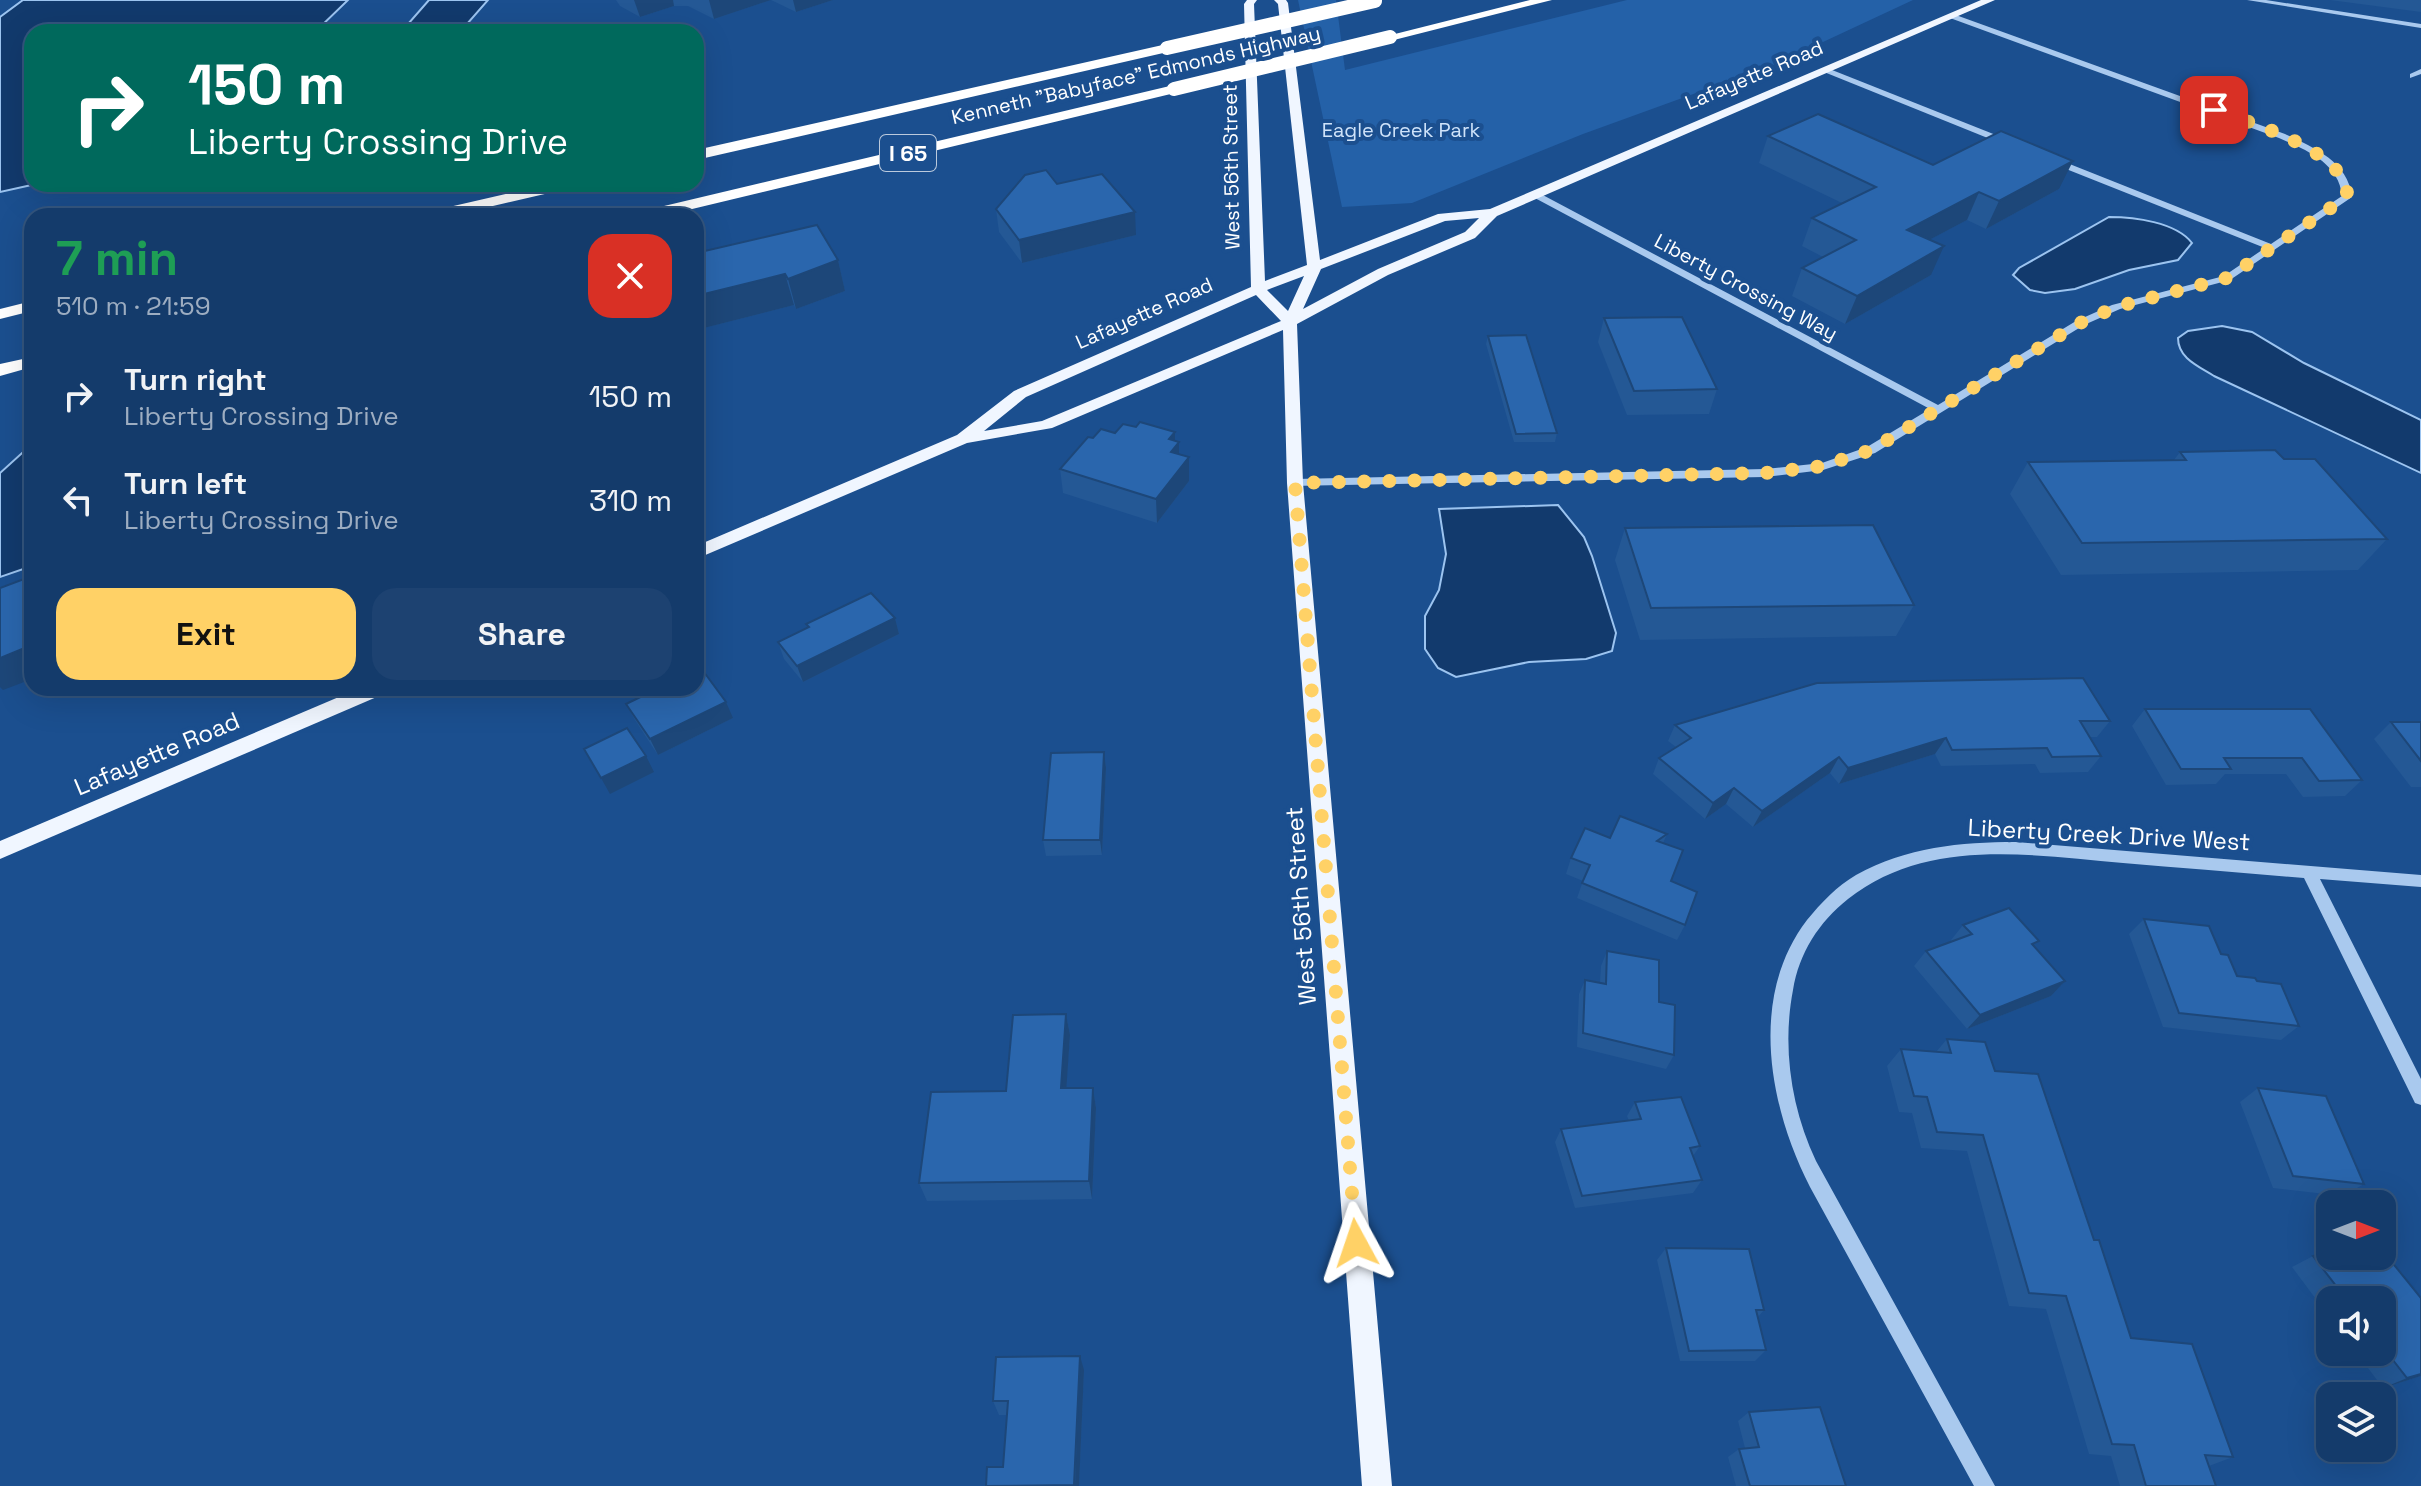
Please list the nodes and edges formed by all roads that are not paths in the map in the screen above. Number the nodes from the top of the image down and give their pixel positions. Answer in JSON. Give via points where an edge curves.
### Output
{"nodes":[{"id":1,"x":1252,"y":0,"type":"edge"},
{"id":2,"x":1279,"y":0,"type":"edge"},
{"id":3,"x":1377,"y":0,"type":"edge"},
{"id":4,"x":1546,"y":0,"type":"edge"},
{"id":5,"x":1990,"y":0,"type":"edge"},
{"id":6,"x":2251,"y":0,"type":"edge"},
{"id":7,"x":1953,"y":16,"type":"junction"},
{"id":8,"x":2421,"y":26,"type":"edge"},
{"id":9,"x":1827,"y":70,"type":"junction"},
{"id":10,"x":2016,"y":146,"type":"edge"},
{"id":11,"x":704,"y":153,"type":"edge"},
{"id":12,"x":2044,"y":157,"type":"edge"},
{"id":13,"x":535,"y":192,"type":"edge"},
{"id":14,"x":1536,"y":195,"type":"junction"},
{"id":15,"x":464,"y":208,"type":"edge"},
{"id":16,"x":676,"y":208,"type":"edge"},
{"id":17,"x":1492,"y":213,"type":"junction"},
{"id":18,"x":2273,"y":248,"type":"junction"},
{"id":19,"x":1314,"y":269,"type":"junction"},
{"id":20,"x":1258,"y":289,"type":"junction"},
{"id":21,"x":24,"y":308,"type":"edge"},
{"id":22,"x":0,"y":314,"type":"edge"},
{"id":23,"x":1290,"y":322,"type":"junction"},
{"id":24,"x":24,"y":364,"type":"edge"},
{"id":25,"x":0,"y":370,"type":"edge"},
{"id":26,"x":1940,"y":410,"type":"junction"},
{"id":27,"x":963,"y":439,"type":"junction"},
{"id":28,"x":1295,"y":483,"type":"junction"},
{"id":29,"x":704,"y":550,"type":"edge"},
{"id":30,"x":360,"y":696,"type":"edge"},
{"id":31,"x":0,"y":850,"type":"edge"},
{"id":32,"x":2309,"y":872,"type":"junction"},
{"id":33,"x":2421,"y":881,"type":"edge"},
{"id":34,"x":2421,"y":1097,"type":"edge"},
{"id":35,"x":1377,"y":1486,"type":"edge"},
{"id":36,"x":1985,"y":1486,"type":"edge"}],
"edges":[{"from":1,"to":20,"type":"main road","name":"West 56th Street"},
{"from":2,"to":19,"type":"main road"},
{"from":3,"to":11,"type":"highway","name":"Kenneth \"Babyface\" Edmonds Highway","number":"I 65","bridge":true},
{"from":4,"to":16,"type":"highway","name":"Kenneth \"Babyface\" Edmonds Highway","number":"I 65","bridge":true},
{"from":5,"to":7,"type":"main road","name":"Lafayette Road"},
{"from":6,"to":8,"type":"street"},
{"from":7,"to":9,"type":"main road","name":"Lafayette Road"},
{"from":7,"to":18,"type":"street","via":[[2243,120],[2326,160],[2341,173],[2347,197]]},
{"from":9,"to":10,"type":"street"},
{"from":9,"to":14,"type":"main road","name":"Lafayette Road"},
{"from":12,"to":18,"type":"street"},
{"from":13,"to":15,"type":"highway"},
{"from":14,"to":17,"type":"main road","name":"Lafayette Road"},
{"from":14,"to":26,"type":"street","name":"Liberty Crossing Way"},
{"from":17,"to":19,"type":"main road","name":"Lafayette Road","via":[[1443,217]]},
{"from":17,"to":23,"type":"main road","name":"Lafayette Road","via":[[1470,235],[1383,272]]},
{"from":18,"to":26,"type":"street","via":[[2227,278],[2116,307],[2080,323]]},
{"from":19,"to":20,"type":"main road","name":"Lafayette Road"},
{"from":19,"to":23,"type":"main road","name":"West 56th Street"},
{"from":20,"to":23,"type":"main road"},
{"from":20,"to":27,"type":"main road","name":"Lafayette Road","via":[[1020,394]]},
{"from":21,"to":22,"type":"highway"},
{"from":23,"to":27,"type":"main road","name":"Lafayette Road","via":[[1046,425]]},
{"from":23,"to":28,"type":"main road","name":"West 56th Street"},
{"from":24,"to":25,"type":"highway"},
{"from":26,"to":28,"type":"street","via":[[1871,450],[1823,466],[1779,472]]},
{"from":27,"to":29,"type":"main road","name":"Lafayette Road"},
{"from":28,"to":35,"type":"main road","name":"West 56th Street"},
{"from":30,"to":31,"type":"main road","name":"Lafayette Road"},
{"from":32,"to":33,"type":"street","name":"Liberty Creek Drive West"},
{"from":32,"to":34,"type":"street"},
{"from":32,"to":36,"type":"street","name":"Liberty Creek Drive West","via":[[2016,848],[1945,851],[1893,864],[1835,898],[1796,949],[1783,981],[1777,1056],[1798,1142]]}]}
